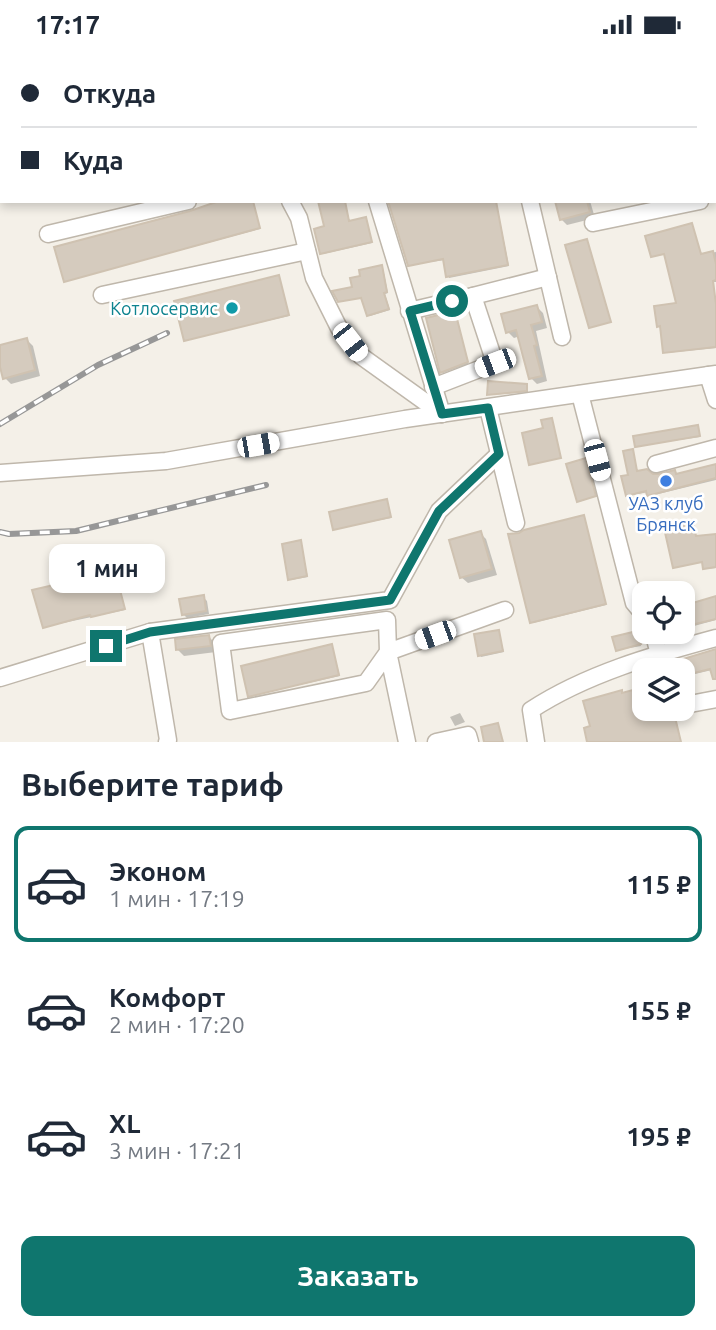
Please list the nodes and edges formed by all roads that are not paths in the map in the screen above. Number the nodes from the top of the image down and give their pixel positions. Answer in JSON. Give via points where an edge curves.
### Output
{"nodes":[{"id":1,"x":180,"y":203,"type":"edge"},
{"id":2,"x":291,"y":203,"type":"edge"},
{"id":3,"x":378,"y":203,"type":"edge"},
{"id":4,"x":530,"y":203,"type":"edge"},
{"id":5,"x":681,"y":203,"type":"edge"},
{"id":6,"x":625,"y":209,"type":"edge"},
{"id":7,"x":593,"y":223,"type":"dead end"},
{"id":8,"x":48,"y":234,"type":"dead end"},
{"id":9,"x":307,"y":251,"type":"junction"},
{"id":10,"x":548,"y":277,"type":"junction"},
{"id":11,"x":102,"y":295,"type":"dead end"},
{"id":12,"x":472,"y":296,"type":"junction"},
{"id":13,"x":410,"y":311,"type":"junction"},
{"id":14,"x":562,"y":337,"type":"dead end"},
{"id":15,"x":712,"y":375,"type":"edge"},
{"id":16,"x":433,"y":387,"type":"junction"},
{"id":17,"x":580,"y":394,"type":"junction"},
{"id":18,"x":716,"y":400,"type":"edge"},
{"id":19,"x":488,"y":408,"type":"junction"},
{"id":20,"x":442,"y":414,"type":"junction"},
{"id":21,"x":716,"y":448,"type":"edge"},
{"id":22,"x":499,"y":454,"type":"junction"},
{"id":23,"x":656,"y":464,"type":"dead end"},
{"id":24,"x":0,"y":473,"type":"edge"},
{"id":25,"x":516,"y":523,"type":"dead end"},
{"id":26,"x":632,"y":583,"type":"edge"},
{"id":27,"x":390,"y":600,"type":"junction"},
{"id":28,"x":505,"y":610,"type":"dead end"},
{"id":29,"x":387,"y":620,"type":"junction"},
{"id":30,"x":150,"y":632,"type":"junction"},
{"id":31,"x":716,"y":638,"type":"edge"},
{"id":32,"x":656,"y":644,"type":"edge"},
{"id":33,"x":388,"y":652,"type":"junction"},
{"id":34,"x":659,"y":654,"type":"junction"},
{"id":35,"x":0,"y":678,"type":"edge"},
{"id":36,"x":716,"y":699,"type":"edge"},
{"id":37,"x":695,"y":703,"type":"edge"},
{"id":38,"x":167,"y":742,"type":"edge"},
{"id":39,"x":407,"y":742,"type":"edge"},
{"id":40,"x":436,"y":742,"type":"edge"},
{"id":41,"x":470,"y":742,"type":"edge"},
{"id":42,"x":536,"y":742,"type":"edge"}],
"edges":[{"from":1,"to":8,"type":"street"},
{"from":2,"to":9,"type":"street"},
{"from":3,"to":13,"type":"street"},
{"from":4,"to":10,"type":"street"},
{"from":5,"to":6,"type":"street"},
{"from":6,"to":7,"type":"street"},
{"from":9,"to":11,"type":"street"},
{"from":9,"to":20,"type":"street","via":[[314,278],[339,328],[360,356]]},
{"from":10,"to":12,"type":"street"},
{"from":10,"to":14,"type":"street"},
{"from":12,"to":13,"type":"street"},
{"from":12,"to":16,"type":"street","via":[[495,363]]},
{"from":13,"to":16,"type":"street"},
{"from":15,"to":17,"type":"street"},
{"from":15,"to":18,"type":"street"},
{"from":16,"to":20,"type":"street"},
{"from":17,"to":19,"type":"street"},
{"from":17,"to":26,"type":"street"},
{"from":19,"to":20,"type":"street"},
{"from":19,"to":22,"type":"street"},
{"from":20,"to":24,"type":"street","via":[[166,461]]},
{"from":21,"to":23,"type":"street"},
{"from":22,"to":25,"type":"street"},
{"from":22,"to":27,"type":"street","via":[[439,511]]},
{"from":27,"to":29,"type":"street"},
{"from":27,"to":30,"type":"street"},
{"from":28,"to":33,"type":"street"},
{"from":29,"to":33,"type":"street"},
{"from":29,"to":33,"type":"street","via":[[221,643],[230,711],[366,683]]},
{"from":30,"to":35,"type":"street"},
{"from":30,"to":38,"type":"street"},
{"from":31,"to":34,"type":"street"},
{"from":32,"to":34,"type":"street"},
{"from":33,"to":39,"type":"street"},
{"from":34,"to":42,"type":"street","via":[[557,694],[531,710]]},
{"from":36,"to":37,"type":"street"},
{"from":40,"to":41,"type":"street","via":[[468,735]]}]}
